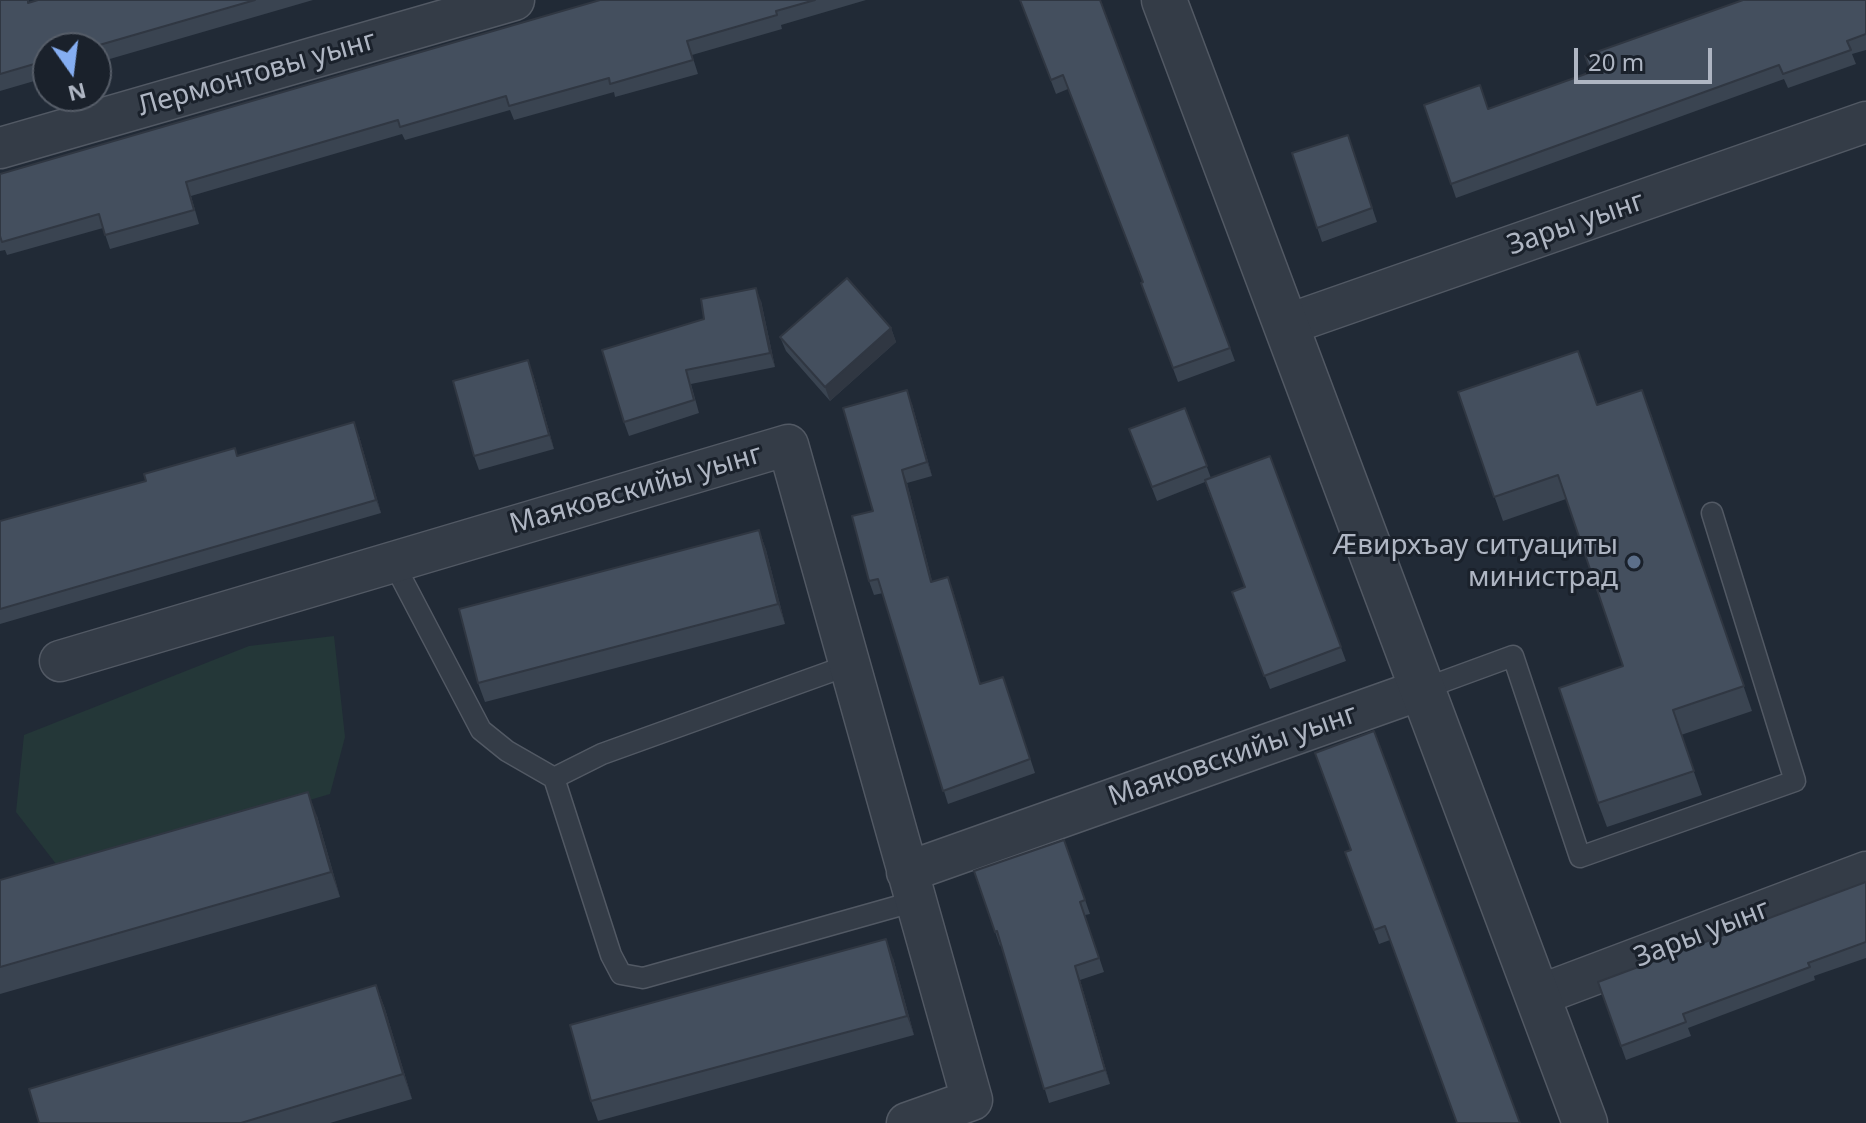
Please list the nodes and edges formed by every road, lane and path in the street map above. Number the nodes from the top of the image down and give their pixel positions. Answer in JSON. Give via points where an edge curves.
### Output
{"nodes":[{"id":1,"x":1164,"y":0,"type":"edge"},
{"id":2,"x":502,"y":2,"type":"edge"},
{"id":3,"x":1866,"y":122,"type":"edge"},
{"id":4,"x":0,"y":148,"type":"edge"},
{"id":5,"x":1286,"y":325,"type":"junction"},
{"id":6,"x":1712,"y":513,"type":"dead end"},
{"id":7,"x":393,"y":562,"type":"junction"},
{"id":8,"x":60,"y":661,"type":"dead end"},
{"id":9,"x":849,"y":665,"type":"junction"},
{"id":10,"x":1423,"y":689,"type":"junction"},
{"id":11,"x":554,"y":778,"type":"junction"},
{"id":12,"x":1866,"y":872,"type":"edge"},
{"id":13,"x":911,"y":886,"type":"junction"},
{"id":14,"x":1537,"y":996,"type":"junction"},
{"id":15,"x":907,"y":1123,"type":"edge"},
{"id":16,"x":1585,"y":1123,"type":"edge"}],
"edges":[{"from":1,"to":5,"type":"street"},
{"from":2,"to":4,"type":"street","name":"Лермонтовы уынг"},
{"from":3,"to":5,"type":"street","name":"Зары уынг"},
{"from":5,"to":10,"type":"street"},
{"from":6,"to":10,"type":"lane","via":[[1795,781],[1580,857],[1513,656]]},
{"from":7,"to":8,"type":"street","name":"Маяковскийы уынг"},
{"from":7,"to":9,"type":"street","name":"Маяковскийы уынг","via":[[788,445]]},
{"from":7,"to":11,"type":"lane","via":[[481,730]]},
{"from":9,"to":11,"type":"lane","via":[[602,754]]},
{"from":9,"to":13,"type":"street","name":"Маяковскийы уынг"},
{"from":10,"to":13,"type":"street","name":"Маяковскийы уынг"},
{"from":10,"to":14,"type":"street"},
{"from":11,"to":13,"type":"lane","via":[[621,974],[643,978]]},
{"from":12,"to":14,"type":"street","name":"Зары уынг"},
{"from":13,"to":15,"type":"street","name":"Маяковскийы уынг","via":[[972,1100]]},
{"from":14,"to":16,"type":"street"}]}
